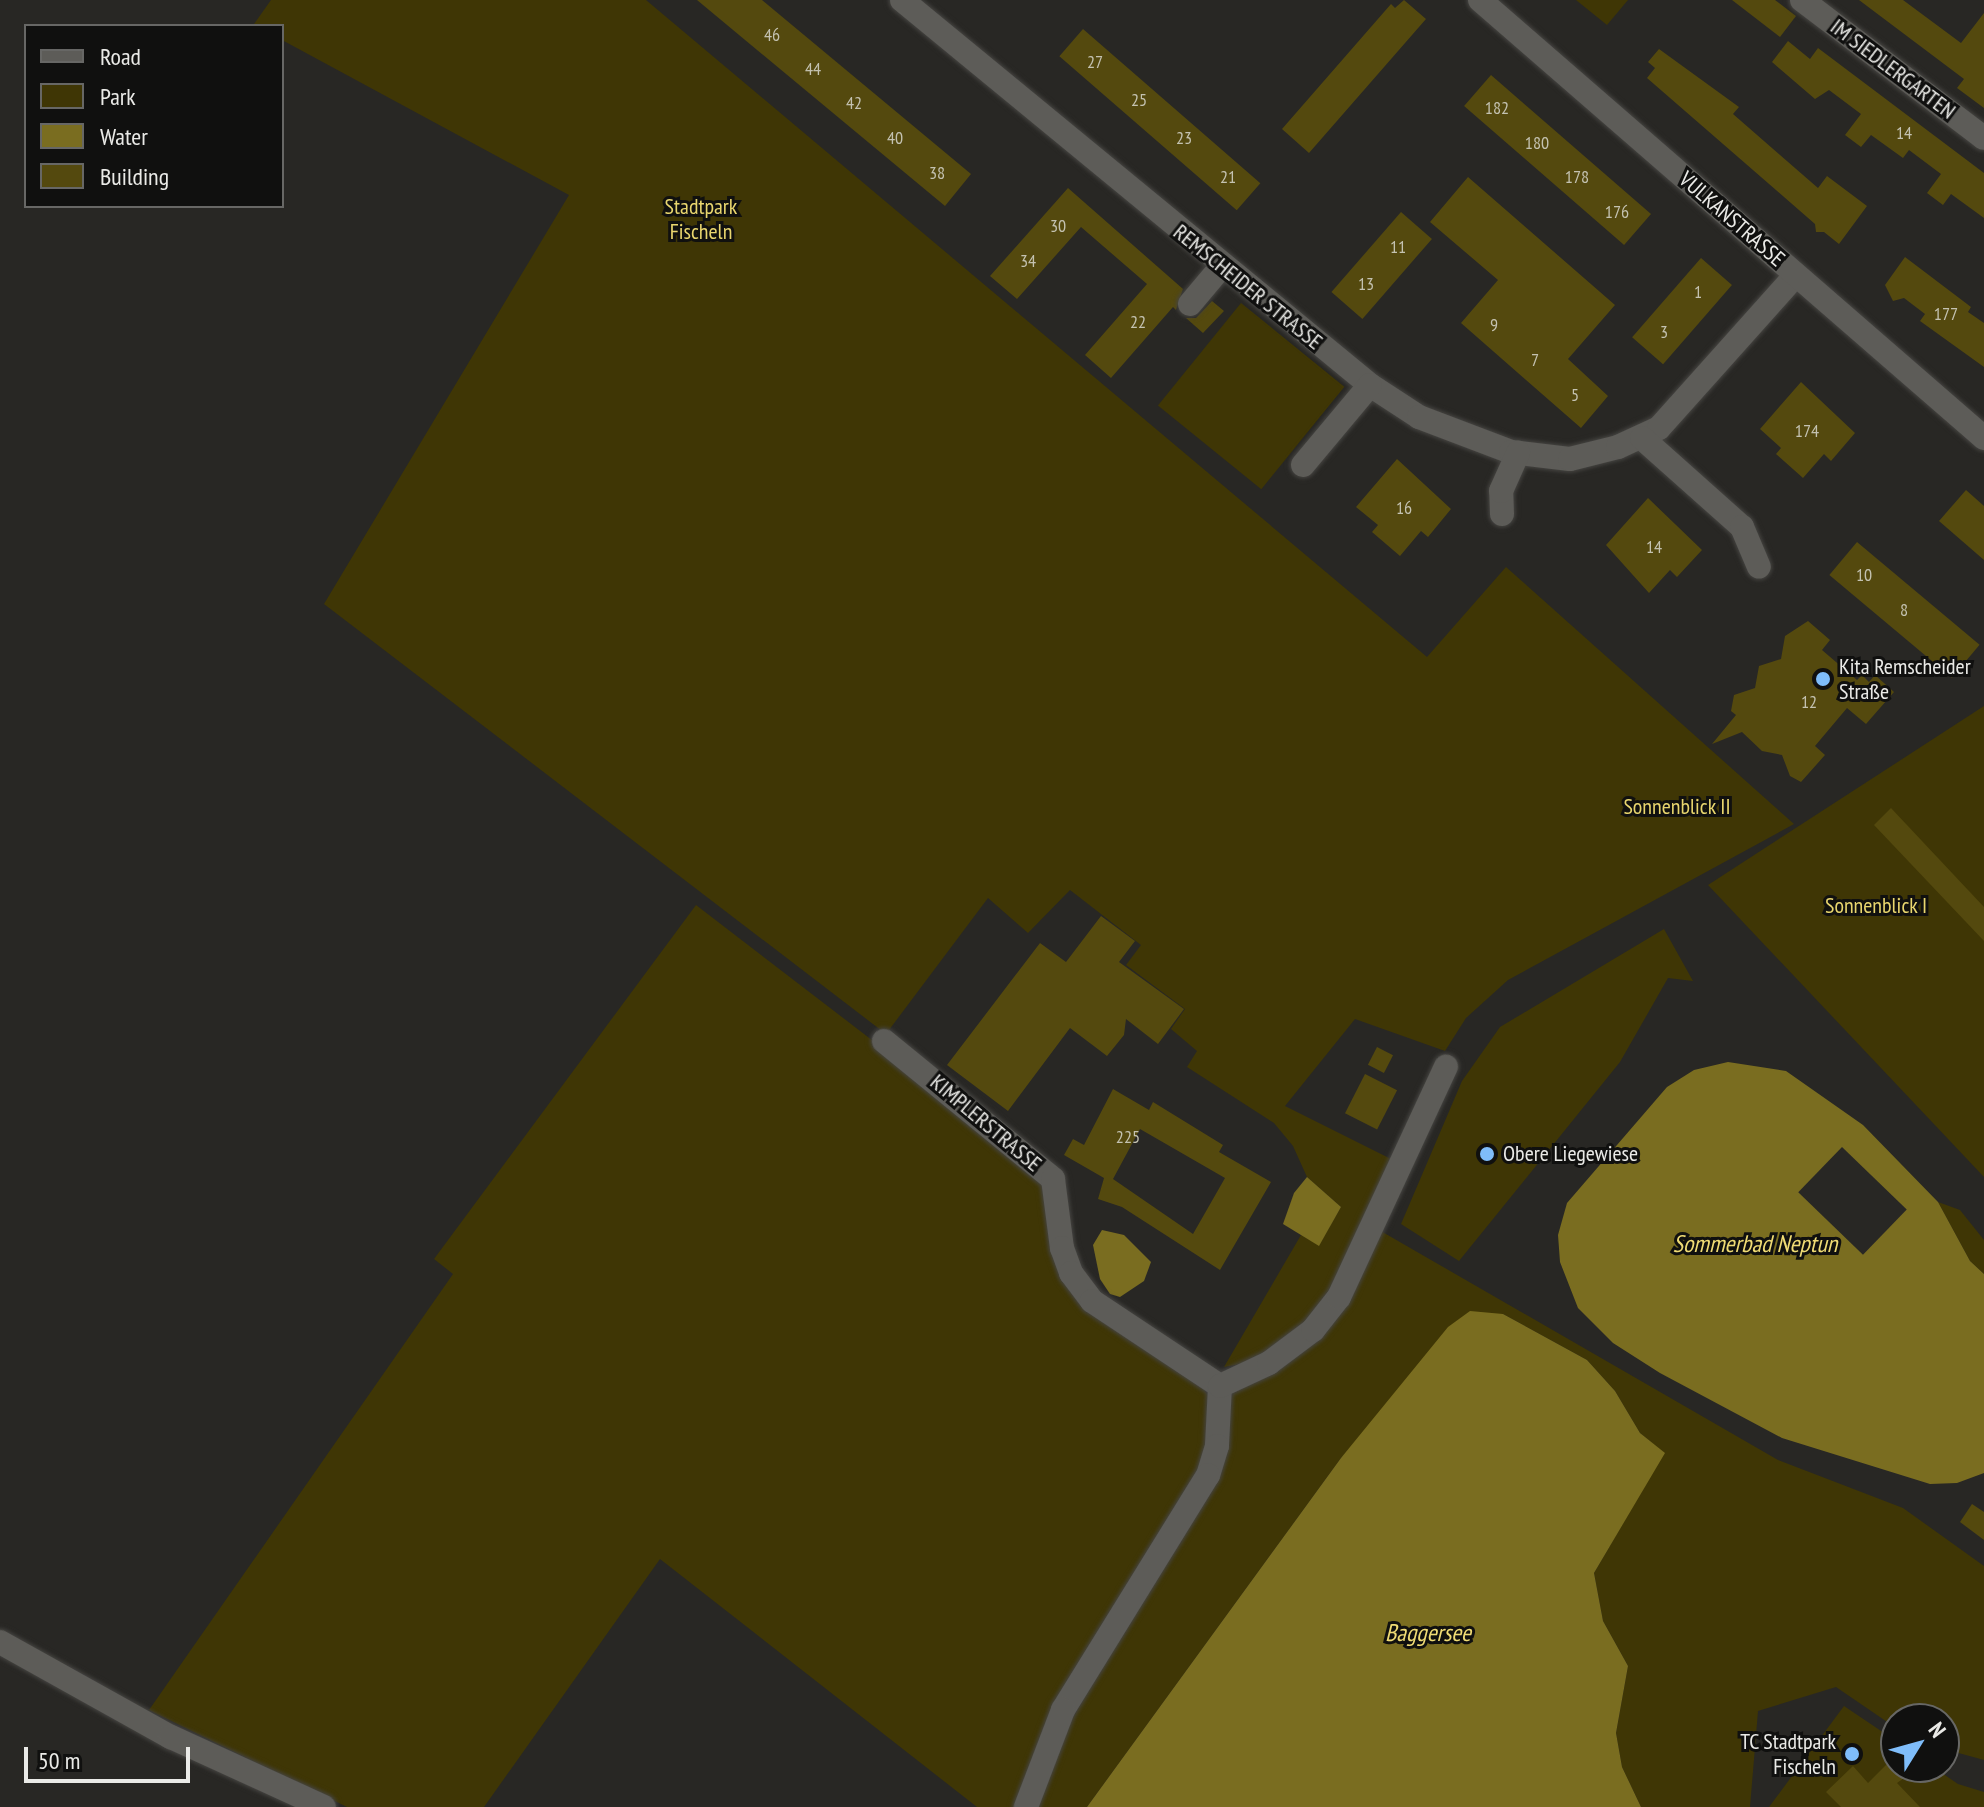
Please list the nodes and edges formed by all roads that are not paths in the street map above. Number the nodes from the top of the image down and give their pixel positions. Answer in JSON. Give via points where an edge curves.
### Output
{"nodes":[{"id":1,"x":902,"y":0,"type":"edge"},
{"id":2,"x":1480,"y":0,"type":"edge"},
{"id":3,"x":1802,"y":0,"type":"edge"},
{"id":4,"x":1984,"y":138,"type":"edge"},
{"id":5,"x":1222,"y":266,"type":"junction"},
{"id":6,"x":1796,"y":275,"type":"junction"},
{"id":7,"x":1190,"y":304,"type":"dead end"},
{"id":8,"x":1370,"y":385,"type":"junction"},
{"id":9,"x":1642,"y":438,"type":"junction"},
{"id":10,"x":1984,"y":438,"type":"edge"},
{"id":11,"x":1518,"y":453,"type":"junction"},
{"id":12,"x":1303,"y":465,"type":"dead end"},
{"id":13,"x":1502,"y":514,"type":"dead end"},
{"id":14,"x":1759,"y":567,"type":"dead end"},
{"id":15,"x":884,"y":1041,"type":"dead end"},
{"id":16,"x":1446,"y":1067,"type":"dead end"},
{"id":17,"x":1220,"y":1386,"type":"junction"},
{"id":18,"x":0,"y":1642,"type":"edge"},
{"id":19,"x":324,"y":1807,"type":"edge"},
{"id":20,"x":1026,"y":1807,"type":"edge"}],
"edges":[{"from":1,"to":5,"type":"street","name":"REMSCHEIDER STRASSE"},
{"from":2,"to":6,"type":"street","name":"VULKANSTRASSE"},
{"from":3,"to":4,"type":"street","name":"IM SIEDLERGARTEN"},
{"from":5,"to":7,"type":"street"},
{"from":5,"to":8,"type":"street","name":"REMSCHEIDER STRASSE"},
{"from":6,"to":9,"type":"street","name":"REMSCHEIDER STRASSE","via":[[1686,402]]},
{"from":6,"to":10,"type":"street","name":"VULKANSTRASSE"},
{"from":8,"to":11,"type":"street","name":"REMSCHEIDER STRASSE","via":[[1419,417]]},
{"from":8,"to":12,"type":"street"},
{"from":9,"to":11,"type":"street","name":"REMSCHEIDER STRASSE","via":[[1570,459]]},
{"from":9,"to":14,"type":"street","via":[[1742,527]]},
{"from":11,"to":13,"type":"street","via":[[1501,491]]},
{"from":15,"to":17,"type":"street","name":"KIMPLERSTRASSE","via":[[1053,1179],[1062,1248],[1071,1273],[1092,1301]]},
{"from":16,"to":17,"type":"street","via":[[1339,1297],[1302,1339],[1269,1363]]},
{"from":17,"to":20,"type":"street","via":[[1217,1446],[1208,1475],[1063,1710]]},
{"from":18,"to":19,"type":"street","via":[[171,1737]]}]}
